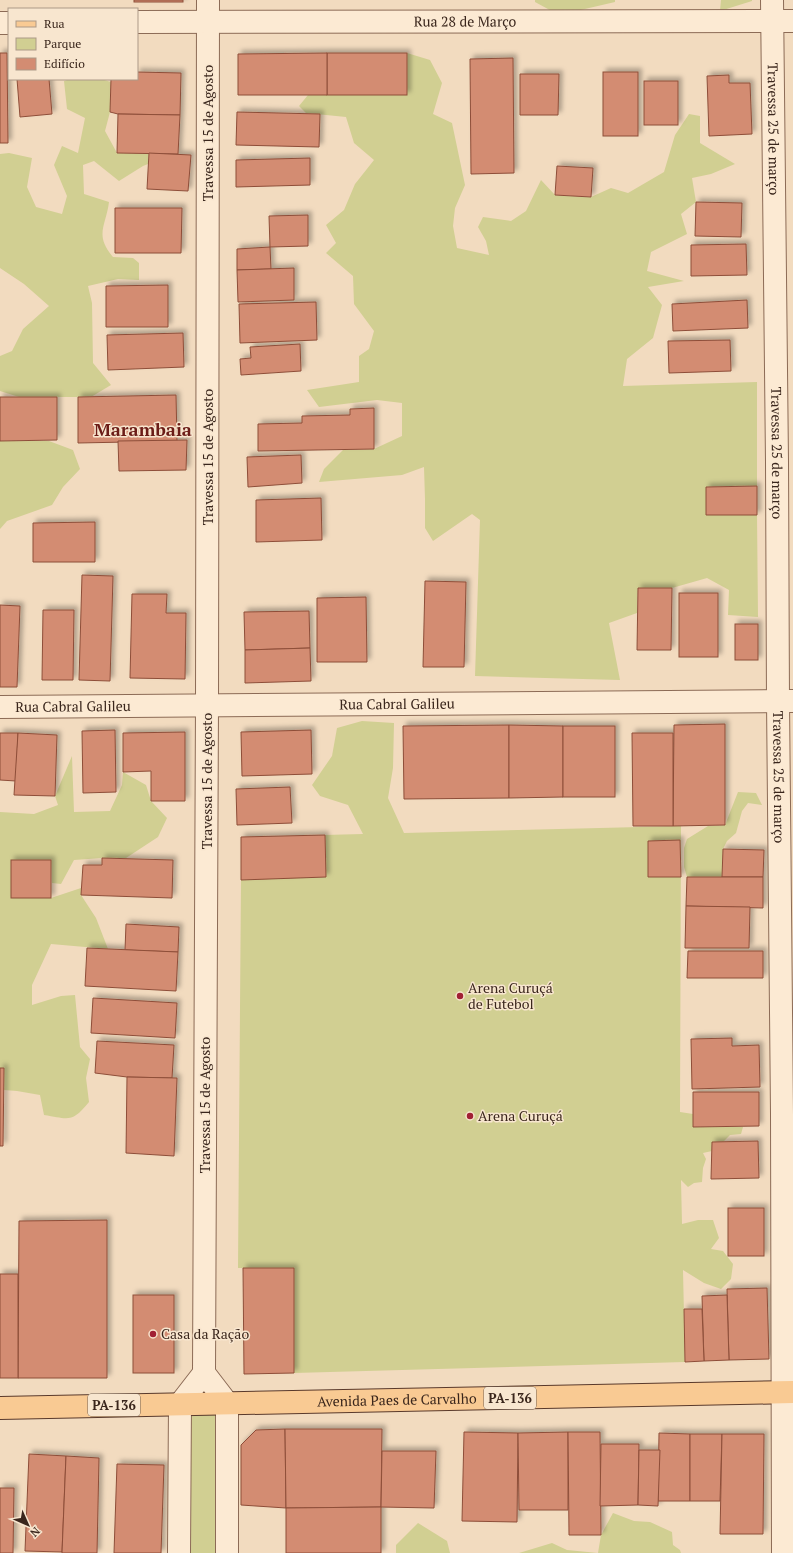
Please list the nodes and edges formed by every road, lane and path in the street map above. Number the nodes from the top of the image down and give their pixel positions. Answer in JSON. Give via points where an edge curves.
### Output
{"nodes":[{"id":1,"x":208,"y":0,"type":"edge"},
{"id":2,"x":772,"y":0,"type":"edge"},
{"id":3,"x":772,"y":21,"type":"junction"},
{"id":4,"x":793,"y":21,"type":"edge"},
{"id":5,"x":138,"y":22,"type":"edge"},
{"id":6,"x":208,"y":22,"type":"junction"},
{"id":7,"x":785,"y":701,"type":"edge"},
{"id":8,"x":207,"y":705,"type":"junction"},
{"id":9,"x":0,"y":707,"type":"edge"},
{"id":10,"x":204,"y":1373,"type":"junction"},
{"id":11,"x":788,"y":1392,"type":"edge"},
{"id":12,"x":180,"y":1404,"type":"junction"},
{"id":13,"x":228,"y":1404,"type":"junction"},
{"id":14,"x":0,"y":1408,"type":"edge"},
{"id":15,"x":179,"y":1553,"type":"edge"},
{"id":16,"x":227,"y":1553,"type":"edge"},
{"id":17,"x":783,"y":1553,"type":"edge"}],
"edges":[{"from":1,"to":6,"type":"street","name":"Travessa 15 de Agosto"},
{"from":2,"to":3,"type":"street","name":"Travessa 25 de março"},
{"from":3,"to":4,"type":"street","name":"Rua 28 de Março"},
{"from":3,"to":6,"type":"street","name":"Rua 28 de Março"},
{"from":3,"to":7,"type":"street","name":"Travessa 25 de março","via":[[777,462]]},
{"from":5,"to":6,"type":"street","name":"Rua 28 de Março"},
{"from":6,"to":8,"type":"street","name":"Travessa 15 de Agosto"},
{"from":7,"to":8,"type":"street","name":"Rua Cabral Galileu"},
{"from":7,"to":11,"type":"street","name":"Travessa 25 de março","via":[[782,1114]]},
{"from":8,"to":9,"type":"street","name":"Rua Cabral Galileu"},
{"from":8,"to":10,"type":"street","name":"Travessa 15 de Agosto"},
{"from":10,"to":12,"type":"street"},
{"from":10,"to":13,"type":"street"},
{"from":11,"to":13,"type":"main road","name":"Avenida Paes de Carvalho","number":"PA-136"},
{"from":11,"to":17,"type":"street","name":"Travessa 25 de março"},
{"from":12,"to":13,"type":"main road","name":"Avenida Paes de Carvalho","number":"PA-136"},
{"from":12,"to":14,"type":"main road","name":"Avenida Paes de Carvalho","number":"PA-136"},
{"from":12,"to":15,"type":"street"},
{"from":13,"to":16,"type":"street"}]}
